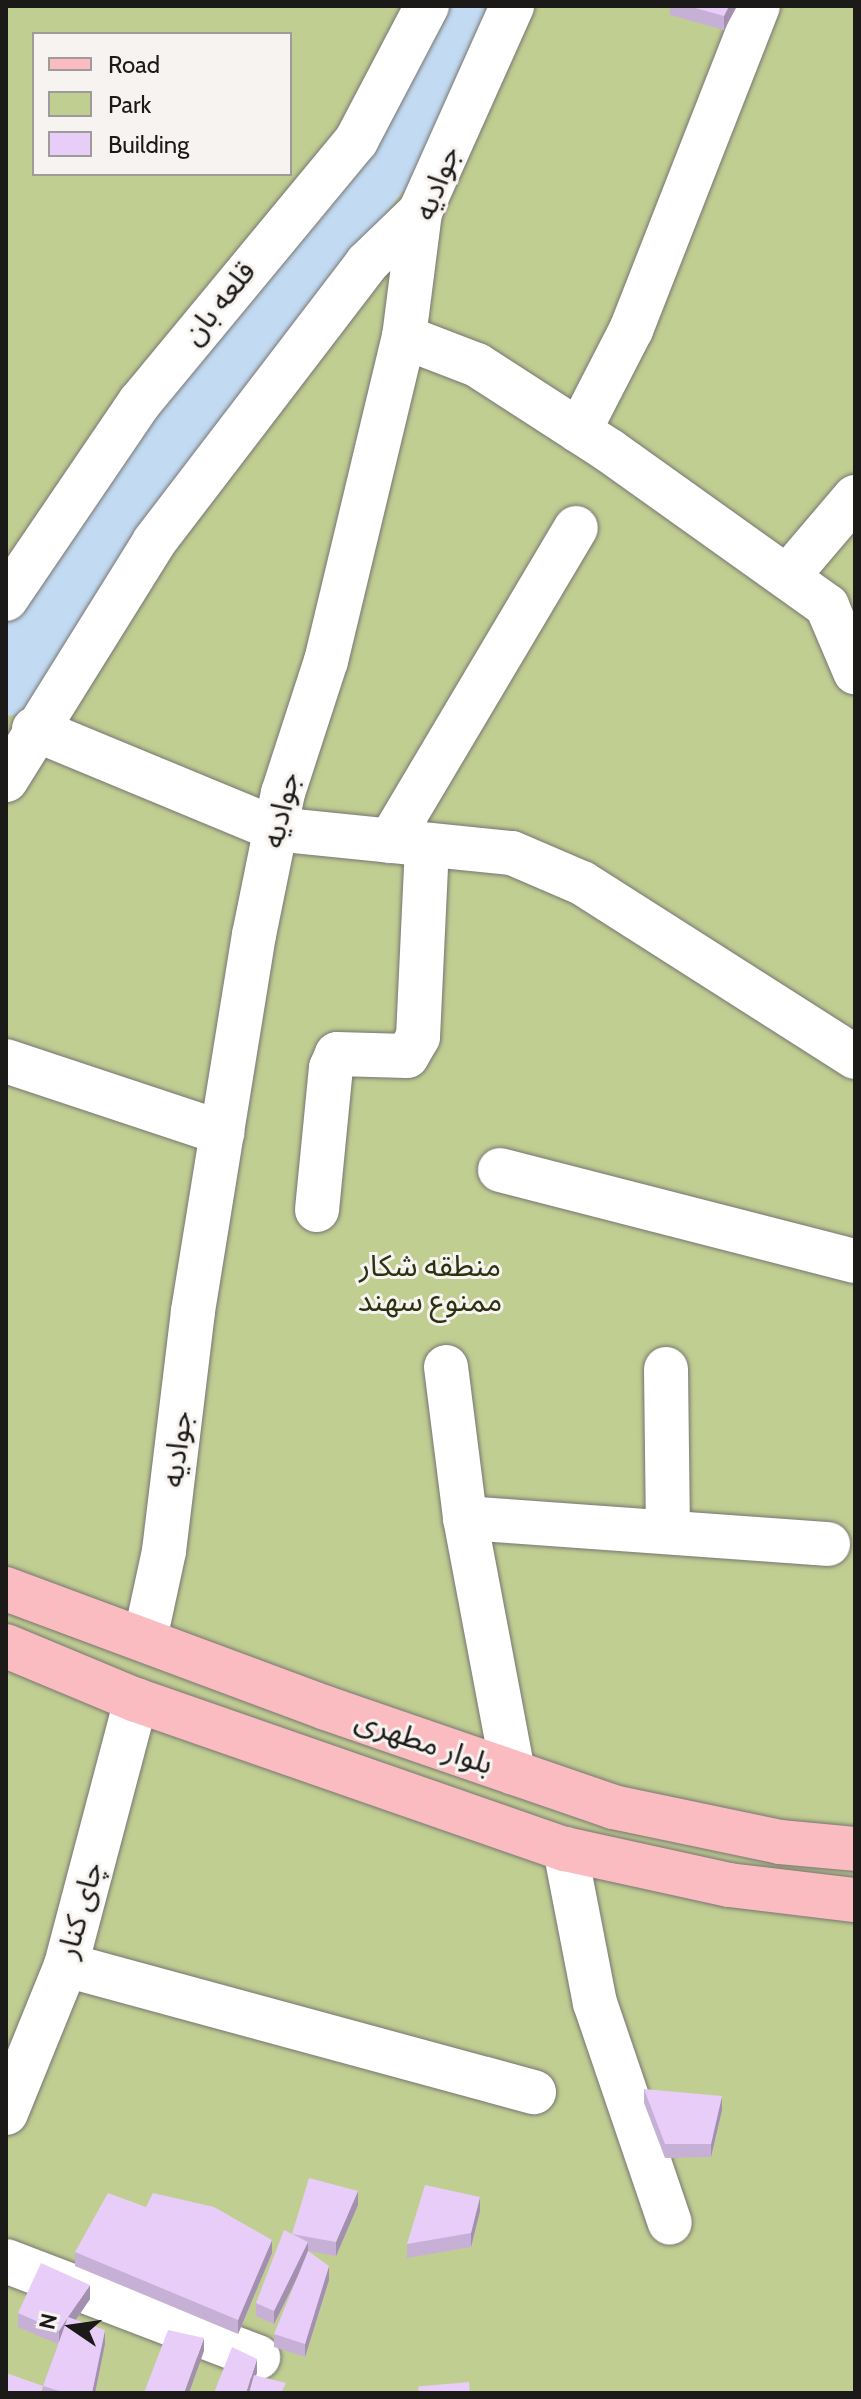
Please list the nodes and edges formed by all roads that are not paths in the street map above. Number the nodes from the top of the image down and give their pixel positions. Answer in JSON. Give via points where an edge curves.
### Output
{"nodes":[{"id":1,"x":427,"y":6,"type":"edge"},
{"id":2,"x":512,"y":6,"type":"edge"},
{"id":3,"x":758,"y":6,"type":"edge"},
{"id":4,"x":420,"y":212,"type":"junction"},
{"id":5,"x":404,"y":337,"type":"junction"},
{"id":6,"x":579,"y":431,"type":"junction"},
{"id":7,"x":855,"y":497,"type":"edge"},
{"id":8,"x":576,"y":528,"type":"dead end"},
{"id":9,"x":787,"y":577,"type":"junction"},
{"id":10,"x":6,"y":599,"type":"edge"},
{"id":11,"x":855,"y":672,"type":"edge"},
{"id":12,"x":34,"y":729,"type":"junction"},
{"id":13,"x":6,"y":780,"type":"edge"},
{"id":14,"x":275,"y":829,"type":"junction"},
{"id":15,"x":408,"y":843,"type":"junction"},
{"id":16,"x":855,"y":1057,"type":"edge"},
{"id":17,"x":6,"y":1061,"type":"edge"},
{"id":18,"x":222,"y":1133,"type":"junction"},
{"id":19,"x":500,"y":1170,"type":"dead end"},
{"id":20,"x":317,"y":1210,"type":"dead end"},
{"id":21,"x":855,"y":1261,"type":"edge"},
{"id":22,"x":446,"y":1367,"type":"dead end"},
{"id":23,"x":666,"y":1369,"type":"dead end"},
{"id":24,"x":465,"y":1518,"type":"junction"},
{"id":25,"x":668,"y":1532,"type":"junction"},
{"id":26,"x":828,"y":1544,"type":"dead end"},
{"id":27,"x":6,"y":1589,"type":"edge"},
{"id":28,"x":145,"y":1639,"type":"junction"},
{"id":29,"x":6,"y":1646,"type":"edge"},
{"id":30,"x":136,"y":1700,"type":"junction"},
{"id":31,"x":513,"y":1773,"type":"junction"},
{"id":32,"x":565,"y":1849,"type":"junction"},
{"id":33,"x":855,"y":1849,"type":"edge"},
{"id":34,"x":855,"y":1900,"type":"edge"},
{"id":35,"x":66,"y":1965,"type":"junction"},
{"id":36,"x":534,"y":2092,"type":"dead end"},
{"id":37,"x":6,"y":2113,"type":"edge"},
{"id":38,"x":670,"y":2223,"type":"dead end"},
{"id":39,"x":6,"y":2261,"type":"edge"},
{"id":40,"x":258,"y":2357,"type":"edge"}],
"edges":[{"from":1,"to":10,"type":"street","name":"قلعه بان","via":[[356,141],[140,402]]},
{"from":2,"to":4,"type":"street","name":"جوادیه"},
{"from":3,"to":6,"type":"street","via":[[631,330]]},
{"from":4,"to":5,"type":"street","name":"جوادیه"},
{"from":4,"to":12,"type":"street","via":[[367,263],[154,542]]},
{"from":5,"to":6,"type":"street","via":[[477,365]]},
{"from":5,"to":14,"type":"street","name":"جوادیه","via":[[326,661]]},
{"from":6,"to":9,"type":"street"},
{"from":7,"to":9,"type":"street"},
{"from":8,"to":15,"type":"street"},
{"from":9,"to":11,"type":"street","via":[[827,606]]},
{"from":12,"to":13,"type":"street"},
{"from":12,"to":14,"type":"street"},
{"from":14,"to":15,"type":"street"},
{"from":14,"to":18,"type":"street","name":"جوادیه"},
{"from":15,"to":16,"type":"street","via":[[512,853],[582,883]]},
{"from":15,"to":20,"type":"street","via":[[418,1037],[407,1056],[337,1054],[331,1068]]},
{"from":17,"to":18,"type":"street"},
{"from":18,"to":28,"type":"street","name":"جوادیه","via":[[193,1311],[164,1551]]},
{"from":19,"to":21,"type":"street"},
{"from":22,"to":24,"type":"street"},
{"from":23,"to":25,"type":"street"},
{"from":24,"to":25,"type":"street"},
{"from":24,"to":31,"type":"street"},
{"from":25,"to":26,"type":"street"},
{"from":27,"to":28,"type":"main road","name":"بلوار مطهری"},
{"from":28,"to":30,"type":"main road"},
{"from":28,"to":31,"type":"main road","name":"بلوار مطهری"},
{"from":29,"to":30,"type":"main road","name":"بلوار مطهری"},
{"from":30,"to":32,"type":"main road","name":"بلوار مطهری"},
{"from":30,"to":35,"type":"street","name":"چای کنار"},
{"from":31,"to":33,"type":"main road","name":"بلوار مطهری","via":[[613,1807],[780,1842]]},
{"from":32,"to":34,"type":"main road","name":"بلوار مطهری","via":[[729,1885]]},
{"from":32,"to":38,"type":"street","via":[[595,2003]]},
{"from":35,"to":36,"type":"street"},
{"from":35,"to":37,"type":"street","name":"چای کنار"},
{"from":39,"to":40,"type":"street"}]}
